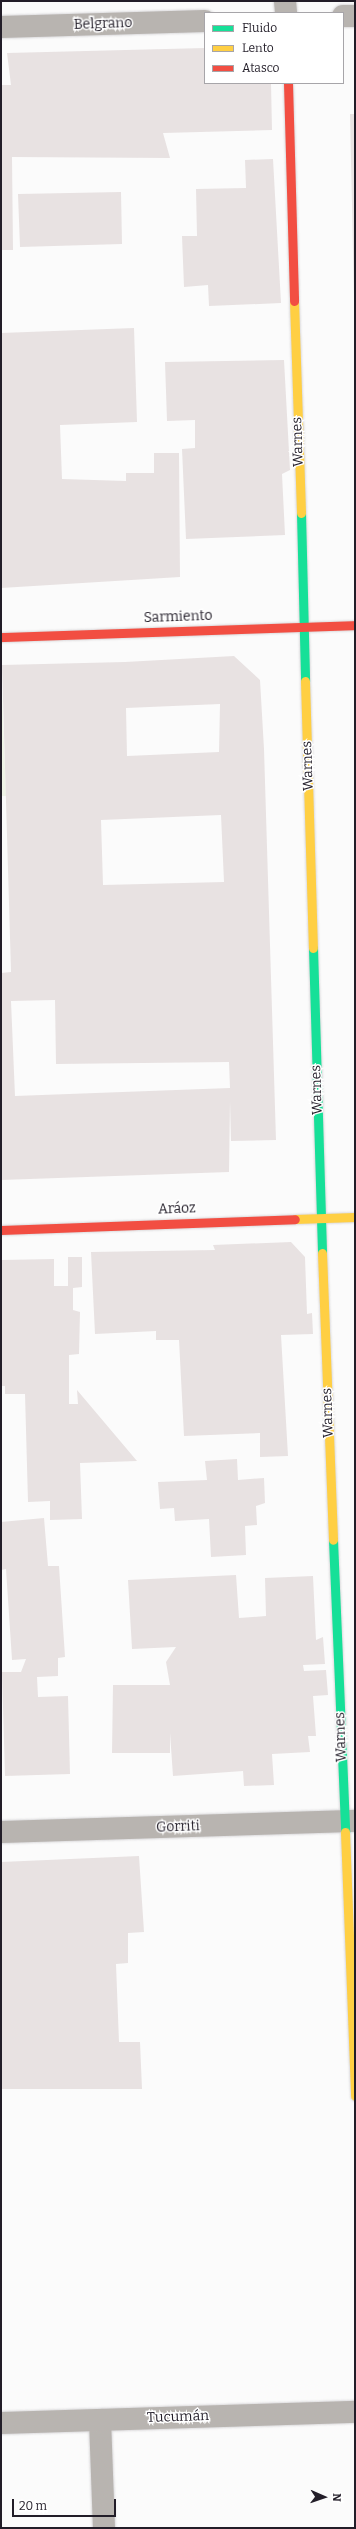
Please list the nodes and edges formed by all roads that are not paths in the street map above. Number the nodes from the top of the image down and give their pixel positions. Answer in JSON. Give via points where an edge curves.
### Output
{"nodes":[{"id":1,"x":286,"y":1,"type":"edge"},
{"id":2,"x":286,"y":12,"type":"edge"},
{"id":3,"x":344,"y":16,"type":"edge"},
{"id":4,"x":355,"y":16,"type":"edge"},
{"id":5,"x":204,"y":21,"type":"edge"},
{"id":6,"x":1,"y":27,"type":"edge"},
{"id":7,"x":288,"y":84,"type":"edge"},
{"id":8,"x":355,"y":625,"type":"edge"},
{"id":9,"x":304,"y":627,"type":"junction"},
{"id":10,"x":1,"y":637,"type":"edge"},
{"id":11,"x":355,"y":1217,"type":"edge"},
{"id":12,"x":321,"y":1218,"type":"junction"},
{"id":13,"x":1,"y":1230,"type":"edge"},
{"id":14,"x":350,"y":1821,"type":"edge"},
{"id":15,"x":1,"y":1832,"type":"edge"},
{"id":16,"x":355,"y":2096,"type":"edge"},
{"id":17,"x":355,"y":2412,"type":"edge"},
{"id":18,"x":100,"y":2420,"type":"junction"},
{"id":19,"x":1,"y":2423,"type":"edge"},
{"id":20,"x":104,"y":2528,"type":"edge"}],
"edges":[{"from":1,"to":2,"type":"street"},
{"from":3,"to":4,"type":"street"},
{"from":5,"to":6,"type":"street","name":"Belgrano"},
{"from":7,"to":9,"type":"street","name":"Warnes"},
{"from":8,"to":9,"type":"street","name":"Sarmiento"},
{"from":9,"to":10,"type":"street","name":"Sarmiento"},
{"from":9,"to":12,"type":"street","name":"Warnes"},
{"from":11,"to":12,"type":"street","name":"Aráoz"},
{"from":12,"to":13,"type":"street","name":"Aráoz"},
{"from":12,"to":14,"type":"street","name":"Warnes"},
{"from":14,"to":15,"type":"street","name":"Gorriti"},
{"from":14,"to":16,"type":"street","name":"Warnes"},
{"from":17,"to":18,"type":"street","name":"Tucumán"},
{"from":18,"to":19,"type":"street","name":"Tucumán"},
{"from":18,"to":20,"type":"street"}]}
